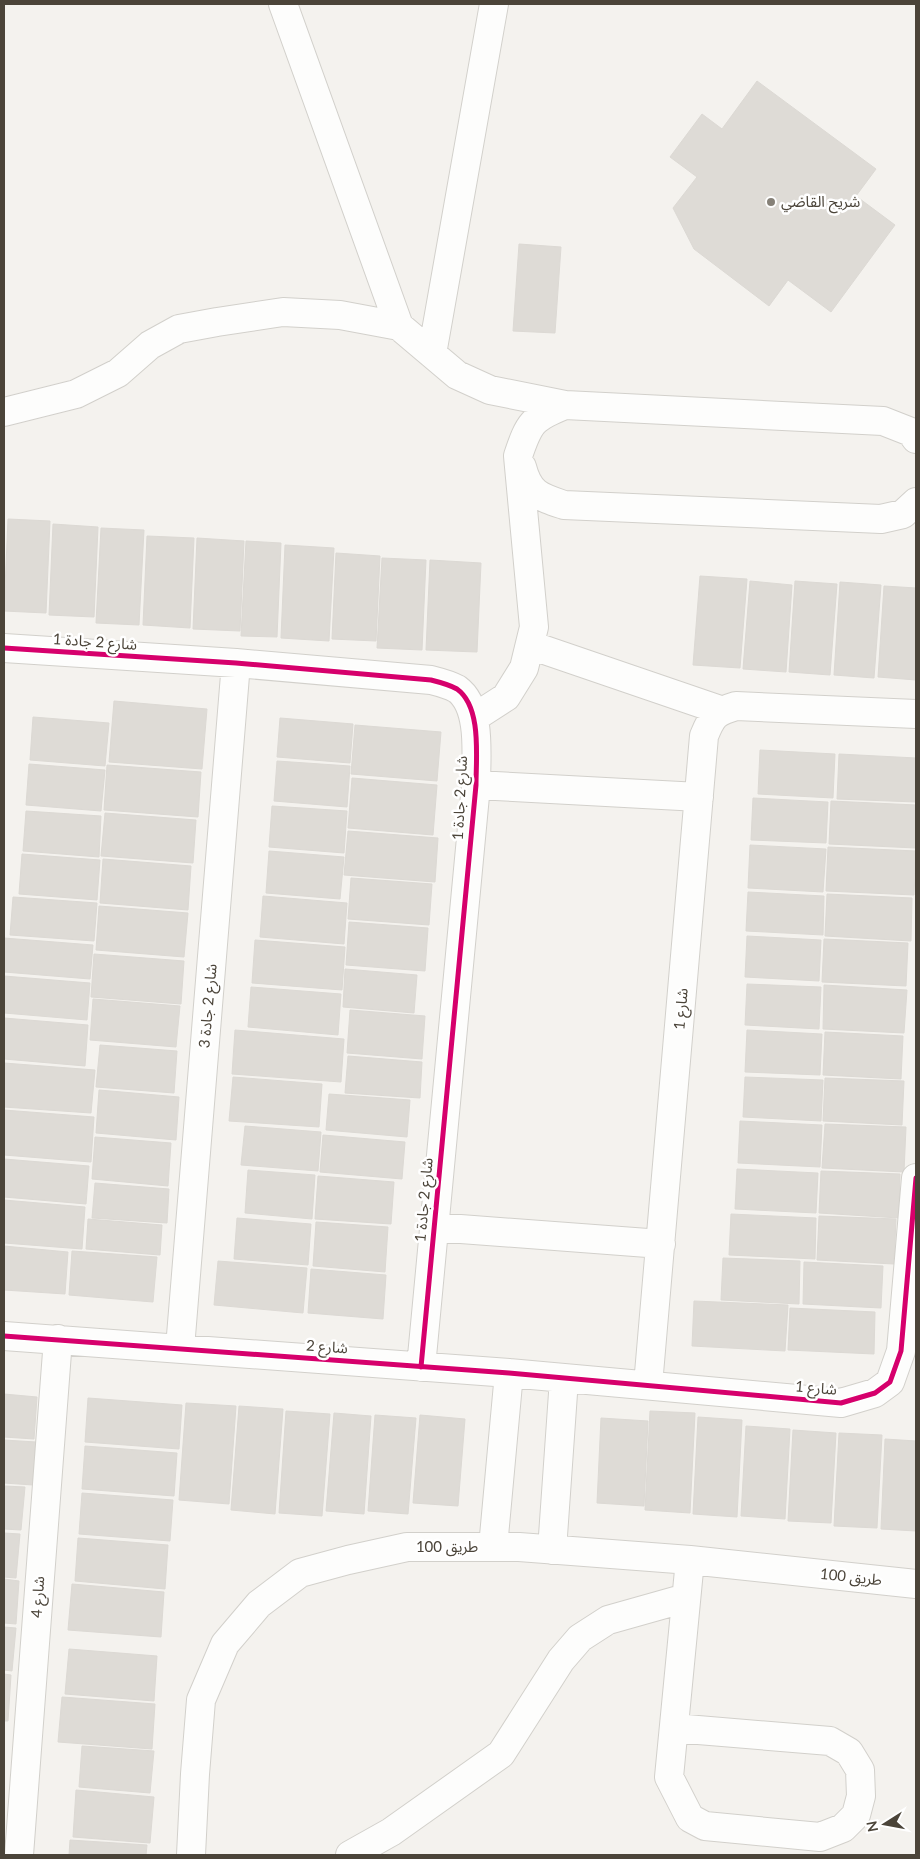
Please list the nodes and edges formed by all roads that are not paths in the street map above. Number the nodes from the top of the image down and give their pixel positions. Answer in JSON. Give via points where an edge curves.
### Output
{"nodes":[{"id":1,"x":283,"y":4,"type":"edge"},
{"id":2,"x":492,"y":6,"type":"edge"},
{"id":3,"x":399,"y":326,"type":"junction"},
{"id":4,"x":432,"y":354,"type":"junction"},
{"id":5,"x":565,"y":405,"type":"junction"},
{"id":6,"x":4,"y":412,"type":"edge"},
{"id":7,"x":916,"y":439,"type":"edge"},
{"id":8,"x":518,"y":456,"type":"junction"},
{"id":9,"x":916,"y":502,"type":"edge"},
{"id":10,"x":530,"y":645,"type":"junction"},
{"id":11,"x":4,"y":648,"type":"edge"},
{"id":12,"x":236,"y":663,"type":"junction"},
{"id":13,"x":720,"y":710,"type":"junction"},
{"id":14,"x":916,"y":714,"type":"edge"},
{"id":15,"x":475,"y":717,"type":"junction"},
{"id":16,"x":476,"y":784,"type":"junction"},
{"id":17,"x":699,"y":798,"type":"junction"},
{"id":18,"x":916,"y":1178,"type":"edge"},
{"id":19,"x":434,"y":1228,"type":"junction"},
{"id":20,"x":661,"y":1244,"type":"junction"},
{"id":21,"x":4,"y":1336,"type":"edge"},
{"id":22,"x":58,"y":1339,"type":"junction"},
{"id":23,"x":180,"y":1348,"type":"junction"},
{"id":24,"x":421,"y":1366,"type":"junction"},
{"id":25,"x":509,"y":1373,"type":"junction"},
{"id":26,"x":564,"y":1379,"type":"junction"},
{"id":27,"x":648,"y":1386,"type":"junction"},
{"id":28,"x":493,"y":1547,"type":"junction"},
{"id":29,"x":552,"y":1550,"type":"junction"},
{"id":30,"x":690,"y":1560,"type":"junction"},
{"id":31,"x":916,"y":1584,"type":"edge"},
{"id":32,"x":686,"y":1598,"type":"junction"},
{"id":33,"x":674,"y":1728,"type":"junction"},
{"id":34,"x":14,"y":1774,"type":"edge"},
{"id":35,"x":19,"y":1855,"type":"edge"},
{"id":36,"x":190,"y":1855,"type":"edge"},
{"id":37,"x":350,"y":1855,"type":"edge"}],
"edges":[{"from":1,"to":3,"type":"street"},
{"from":2,"to":4,"type":"street"},
{"from":3,"to":4,"type":"street"},
{"from":3,"to":6,"type":"street","via":[[340,315],[283,312],[179,329],[150,345],[118,373],[76,394]]},
{"from":4,"to":5,"type":"street","via":[[457,374],[490,390]]},
{"from":5,"to":7,"type":"street","via":[[883,421],[911,432]]},
{"from":5,"to":8,"type":"street","via":[[543,414],[526,431]]},
{"from":8,"to":9,"type":"street","via":[[525,480],[539,497],[564,505],[881,519],[903,514]]},
{"from":8,"to":10,"type":"street","via":[[534,627]]},
{"from":10,"to":13,"type":"street"},
{"from":10,"to":15,"type":"street","via":[[524,668],[506,697]]},
{"from":11,"to":12,"type":"street","name":"شارع 2 جادة 1"},
{"from":12,"to":15,"type":"street","name":"شارع 2 جادة 1","via":[[432,680],[457,689]]},
{"from":12,"to":23,"type":"street","name":"شارع 2 جادة 3"},
{"from":13,"to":14,"type":"street","via":[[736,706]]},
{"from":13,"to":17,"type":"street","name":"شارع 1","via":[[710,720],[704,736]]},
{"from":15,"to":16,"type":"street","name":"شارع 2 جادة 1"},
{"from":16,"to":17,"type":"street"},
{"from":16,"to":19,"type":"street","name":"شارع 2 جادة 1"},
{"from":17,"to":20,"type":"street","name":"شارع 1"},
{"from":18,"to":27,"type":"street","name":"شارع 1","via":[[901,1351],[890,1382],[875,1394],[842,1403]]},
{"from":19,"to":20,"type":"street"},
{"from":19,"to":24,"type":"street","name":"شارع 2 جادة 1"},
{"from":20,"to":27,"type":"street","name":"شارع 1"},
{"from":21,"to":22,"type":"street","name":"شارع 2"},
{"from":22,"to":23,"type":"street","name":"شارع 2"},
{"from":22,"to":34,"type":"street","name":"شارع 4"},
{"from":23,"to":24,"type":"street","name":"شارع 2"},
{"from":24,"to":25,"type":"street","name":"شارع 2"},
{"from":25,"to":26,"type":"street","name":"شارع 2"},
{"from":25,"to":28,"type":"street"},
{"from":26,"to":27,"type":"street","name":"شارع 2"},
{"from":26,"to":29,"type":"street"},
{"from":28,"to":29,"type":"street","name":"طريق 100"},
{"from":28,"to":36,"type":"street","name":"طريق 100","via":[[407,1547],[348,1560],[300,1573],[259,1604],[225,1644],[201,1700]]},
{"from":29,"to":30,"type":"street","name":"طريق 100"},
{"from":30,"to":31,"type":"street","name":"طريق 100"},
{"from":30,"to":32,"type":"street"},
{"from":32,"to":33,"type":"street"},
{"from":32,"to":37,"type":"street","via":[[608,1620],[580,1638],[561,1660],[501,1754],[391,1832]]},
{"from":33,"to":33,"type":"street","via":[[669,1777],[690,1818],[705,1826],[820,1837],[844,1828],[856,1815],[861,1796],[860,1770],[849,1752],[830,1741]]},
{"from":34,"to":35,"type":"street","name":"شارع 4"}]}
